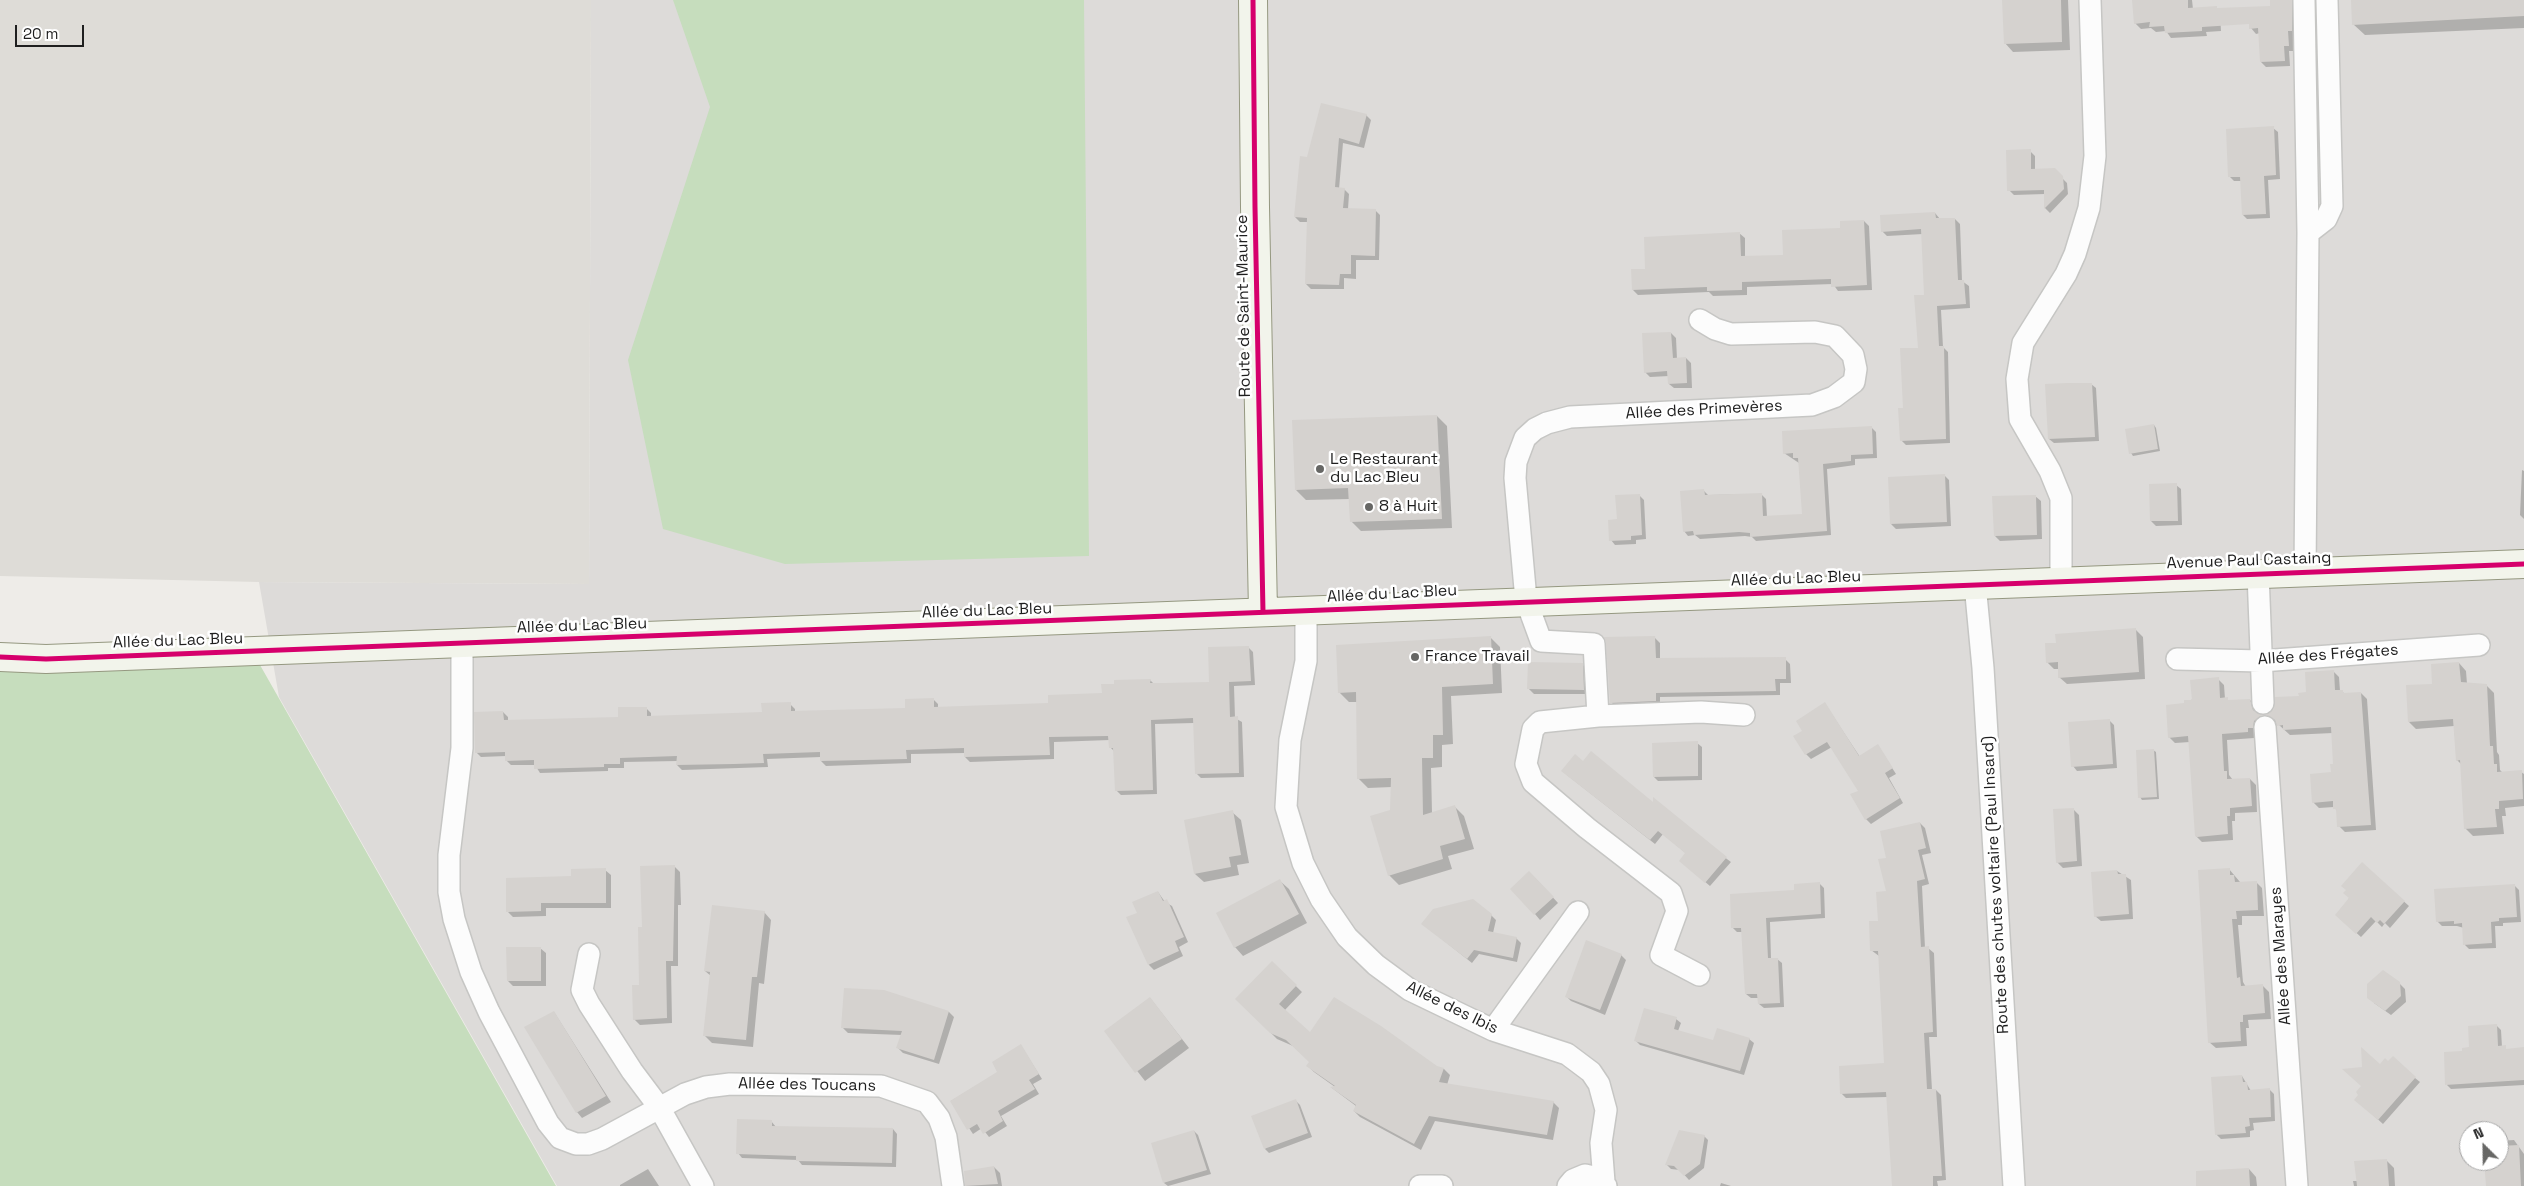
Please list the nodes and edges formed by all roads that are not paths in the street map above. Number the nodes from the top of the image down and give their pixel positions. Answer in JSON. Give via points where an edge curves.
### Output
{"nodes":[{"id":1,"x":1253,"y":0,"type":"edge"},
{"id":2,"x":2090,"y":0,"type":"edge"},
{"id":3,"x":2304,"y":0,"type":"edge"},
{"id":4,"x":2327,"y":0,"type":"edge"},
{"id":5,"x":2308,"y":233,"type":"junction"},
{"id":6,"x":1700,"y":320,"type":"dead end"},
{"id":7,"x":2524,"y":564,"type":"edge"},
{"id":8,"x":2305,"y":572,"type":"junction"},
{"id":9,"x":2524,"y":572,"type":"edge"},
{"id":10,"x":2258,"y":573,"type":"junction"},
{"id":11,"x":2061,"y":581,"type":"junction"},
{"id":12,"x":1975,"y":584,"type":"junction"},
{"id":13,"x":1526,"y":600,"type":"junction"},
{"id":14,"x":1306,"y":611,"type":"junction"},
{"id":15,"x":1264,"y":612,"type":"junction"},
{"id":16,"x":462,"y":643,"type":"junction"},
{"id":17,"x":2479,"y":645,"type":"dead end"},
{"id":18,"x":0,"y":656,"type":"edge"},
{"id":19,"x":2177,"y":659,"type":"dead end"},
{"id":20,"x":2261,"y":661,"type":"junction"},
{"id":21,"x":2263,"y":703,"type":"dead end"},
{"id":22,"x":1744,"y":715,"type":"dead end"},
{"id":23,"x":1598,"y":716,"type":"junction"},
{"id":24,"x":2265,"y":727,"type":"dead end"},
{"id":25,"x":1578,"y":912,"type":"dead end"},
{"id":26,"x":589,"y":954,"type":"dead end"},
{"id":27,"x":1699,"y":974,"type":"dead end"},
{"id":28,"x":1492,"y":1030,"type":"junction"},
{"id":29,"x":659,"y":1106,"type":"junction"},
{"id":30,"x":1601,"y":1143,"type":"junction"},
{"id":31,"x":1568,"y":1182,"type":"edge"},
{"id":32,"x":1605,"y":1184,"type":"edge"},
{"id":33,"x":703,"y":1186,"type":"edge"},
{"id":34,"x":954,"y":1186,"type":"edge"},
{"id":35,"x":1420,"y":1186,"type":"edge"},
{"id":36,"x":1442,"y":1186,"type":"edge"},
{"id":37,"x":2014,"y":1186,"type":"edge"},
{"id":38,"x":2297,"y":1186,"type":"edge"}],
"edges":[{"from":1,"to":15,"type":"street","name":"Route de Saint-Maurice","via":[[1254,207]]},
{"from":2,"to":11,"type":"street","via":[[2095,156],[2089,208],[2066,274],[2023,343],[2017,379],[2020,419],[2050,471],[2061,498]]},
{"from":3,"to":5,"type":"street"},
{"from":4,"to":5,"type":"street","via":[[2332,206],[2326,219]]},
{"from":5,"to":8,"type":"street"},
{"from":6,"to":13,"type":"street","name":"Allée des Primevères","via":[[1731,334],[1815,332],[1835,336],[1853,355],[1854,382],[1834,397],[1812,405],[1570,417],[1556,419],[1535,429],[1525,438],[1516,462]]},
{"from":7,"to":8,"type":"street","name":"Avenue Paul Castaing"},
{"from":7,"to":9,"type":"street"},
{"from":8,"to":10,"type":"street","name":"Avenue Paul Castaing"},
{"from":10,"to":11,"type":"street","name":"Avenue Paul Castaing"},
{"from":10,"to":20,"type":"street"},
{"from":11,"to":12,"type":"street","name":"Avenue Paul Castaing"},
{"from":12,"to":13,"type":"street","name":"Allée du Lac Bleu"},
{"from":12,"to":37,"type":"street","name":"Route des chutes voltaire (Paul Insard)","via":[[1983,668]]},
{"from":13,"to":14,"type":"street","name":"Allée du Lac Bleu"},
{"from":13,"to":23,"type":"street","via":[[1541,641],[1594,644]]},
{"from":14,"to":15,"type":"street","name":"Allée du Lac Bleu"},
{"from":14,"to":28,"type":"street","name":"Allée des Ibis","via":[[1306,661],[1290,740],[1286,797],[1292,831],[1303,863],[1321,899],[1347,937],[1376,965],[1410,990]]},
{"from":15,"to":16,"type":"street","name":"Allée du Lac Bleu"},
{"from":16,"to":18,"type":"street","name":"Allée du Lac Bleu","via":[[46,659]]},
{"from":16,"to":29,"type":"street","name":"Allée des Toucans","via":[[462,748],[449,855],[449,892],[471,972],[548,1123],[560,1138],[576,1144],[588,1144]]},
{"from":17,"to":20,"type":"street","name":"Allée des Frégates"},
{"from":19,"to":20,"type":"street","name":"Allée des Frégates"},
{"from":20,"to":21,"type":"street"},
{"from":22,"to":23,"type":"street","via":[[1701,712]]},
{"from":23,"to":27,"type":"street","via":[[1540,722],[1533,729],[1526,764],[1534,782],[1671,893],[1677,912],[1661,955]]},
{"from":24,"to":38,"type":"street","name":"Allée des Marayes"},
{"from":25,"to":28,"type":"street"},
{"from":26,"to":29,"type":"street","via":[[582,990],[632,1072]]},
{"from":28,"to":30,"type":"street","name":"Allée des Ibis","via":[[1567,1054],[1591,1072],[1604,1097],[1606,1121]]},
{"from":29,"to":33,"type":"street"},
{"from":29,"to":34,"type":"street","name":"Allée des Toucans","via":[[706,1087],[730,1084],[881,1086],[927,1102],[939,1118],[946,1137]]},
{"from":30,"to":31,"type":"street","name":"Allée des Ibis"},
{"from":30,"to":32,"type":"street","name":"Allée des Ibis"},
{"from":31,"to":32,"type":"street","via":[[1591,1176]]},
{"from":35,"to":36,"type":"street"}]}
